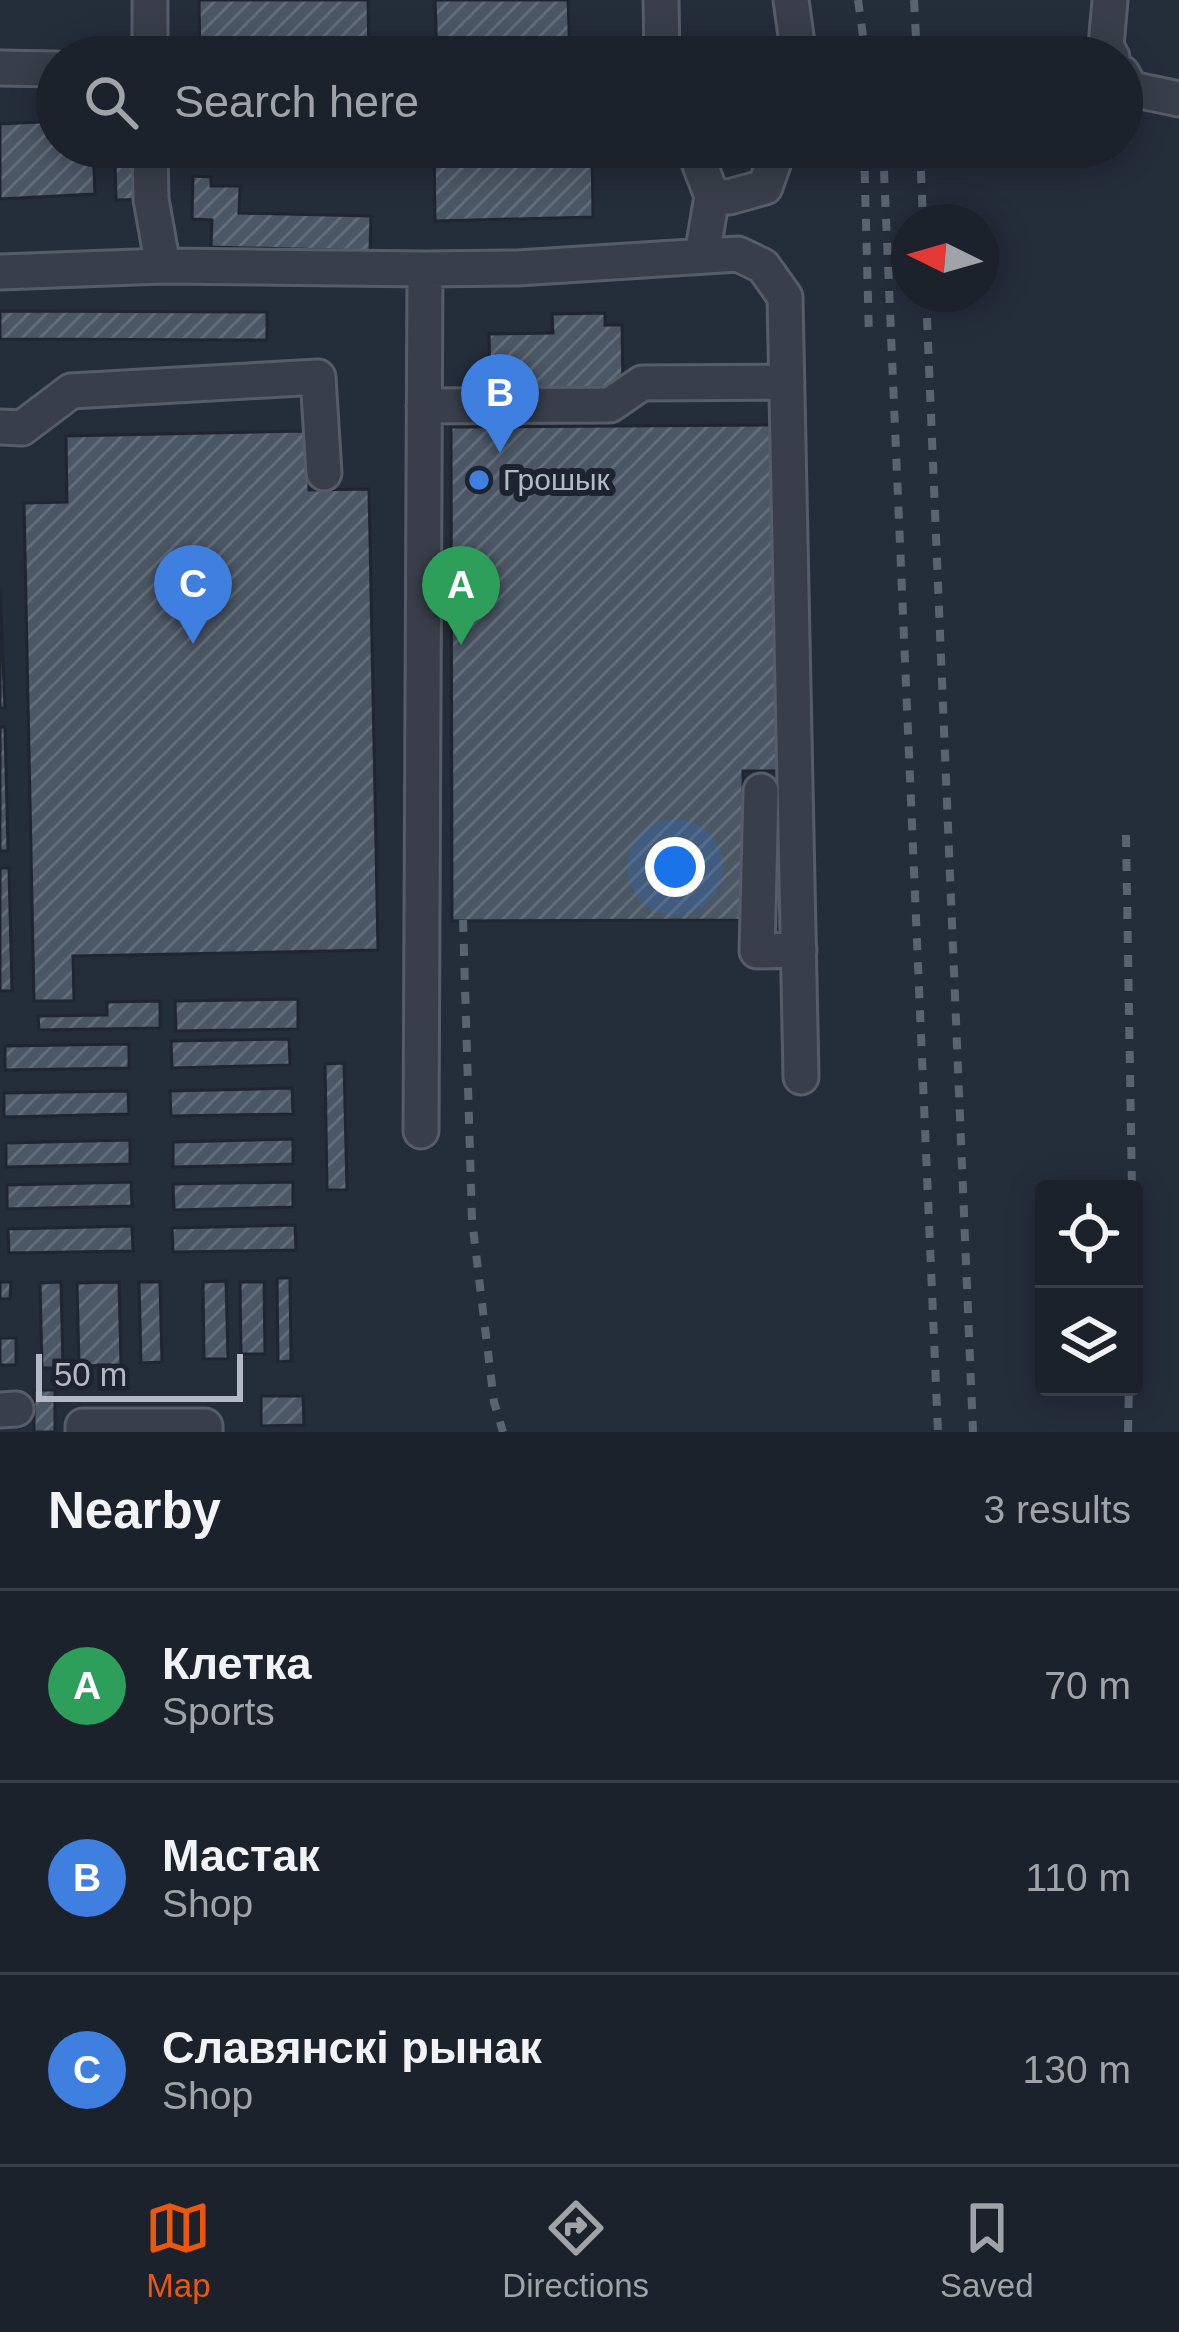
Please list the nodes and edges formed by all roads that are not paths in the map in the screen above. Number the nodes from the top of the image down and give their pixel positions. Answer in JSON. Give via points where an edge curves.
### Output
{"nodes":[{"id":1,"x":150,"y":0,"type":"edge"},
{"id":2,"x":662,"y":0,"type":"edge"},
{"id":3,"x":791,"y":0,"type":"edge"},
{"id":4,"x":1111,"y":0,"type":"edge"},
{"id":5,"x":150,"y":36,"type":"edge"},
{"id":6,"x":662,"y":36,"type":"edge"},
{"id":7,"x":796,"y":36,"type":"edge"},
{"id":8,"x":1107,"y":36,"type":"edge"},
{"id":9,"x":0,"y":68,"type":"edge"},
{"id":10,"x":36,"y":68,"type":"edge"},
{"id":11,"x":1143,"y":91,"type":"edge"},
{"id":12,"x":1179,"y":99,"type":"edge"},
{"id":13,"x":150,"y":168,"type":"edge"},
{"id":14,"x":701,"y":168,"type":"edge"},
{"id":15,"x":772,"y":168,"type":"edge"},
{"id":16,"x":712,"y":196,"type":"junction"},
{"id":17,"x":702,"y":256,"type":"junction"},
{"id":18,"x":163,"y":266,"type":"junction"},
{"id":19,"x":425,"y":269,"type":"junction"},
{"id":20,"x":0,"y":272,"type":"edge"},
{"id":21,"x":787,"y":382,"type":"junction"},
{"id":22,"x":424,"y":406,"type":"junction"},
{"id":23,"x":0,"y":428,"type":"edge"},
{"id":24,"x":324,"y":473,"type":"dead end"},
{"id":25,"x":761,"y":791,"type":"dead end"},
{"id":26,"x":799,"y":950,"type":"junction"},
{"id":27,"x":801,"y":1077,"type":"dead end"},
{"id":28,"x":421,"y":1131,"type":"dead end"},
{"id":29,"x":83,"y":1432,"type":"edge"},
{"id":30,"x":205,"y":1432,"type":"edge"}],
"edges":[{"from":1,"to":5,"type":"street"},
{"from":2,"to":6,"type":"street"},
{"from":3,"to":7,"type":"street"},
{"from":4,"to":8,"type":"street"},
{"from":9,"to":10,"type":"street"},
{"from":11,"to":12,"type":"street"},
{"from":13,"to":18,"type":"street"},
{"from":14,"to":16,"type":"street"},
{"from":15,"to":16,"type":"street","via":[[765,187]]},
{"from":16,"to":17,"type":"street"},
{"from":17,"to":19,"type":"street"},
{"from":17,"to":21,"type":"street","via":[[738,254],[774,278],[785,297]]},
{"from":18,"to":19,"type":"street"},
{"from":18,"to":20,"type":"street"},
{"from":19,"to":22,"type":"street"},
{"from":21,"to":22,"type":"street","via":[[642,383],[610,405]]},
{"from":21,"to":26,"type":"street"},
{"from":22,"to":28,"type":"street"},
{"from":23,"to":24,"type":"street","via":[[22,428],[71,392],[319,377]]},
{"from":25,"to":26,"type":"street","via":[[757,952]]},
{"from":26,"to":27,"type":"street"},
{"from":29,"to":30,"type":"street"}]}
